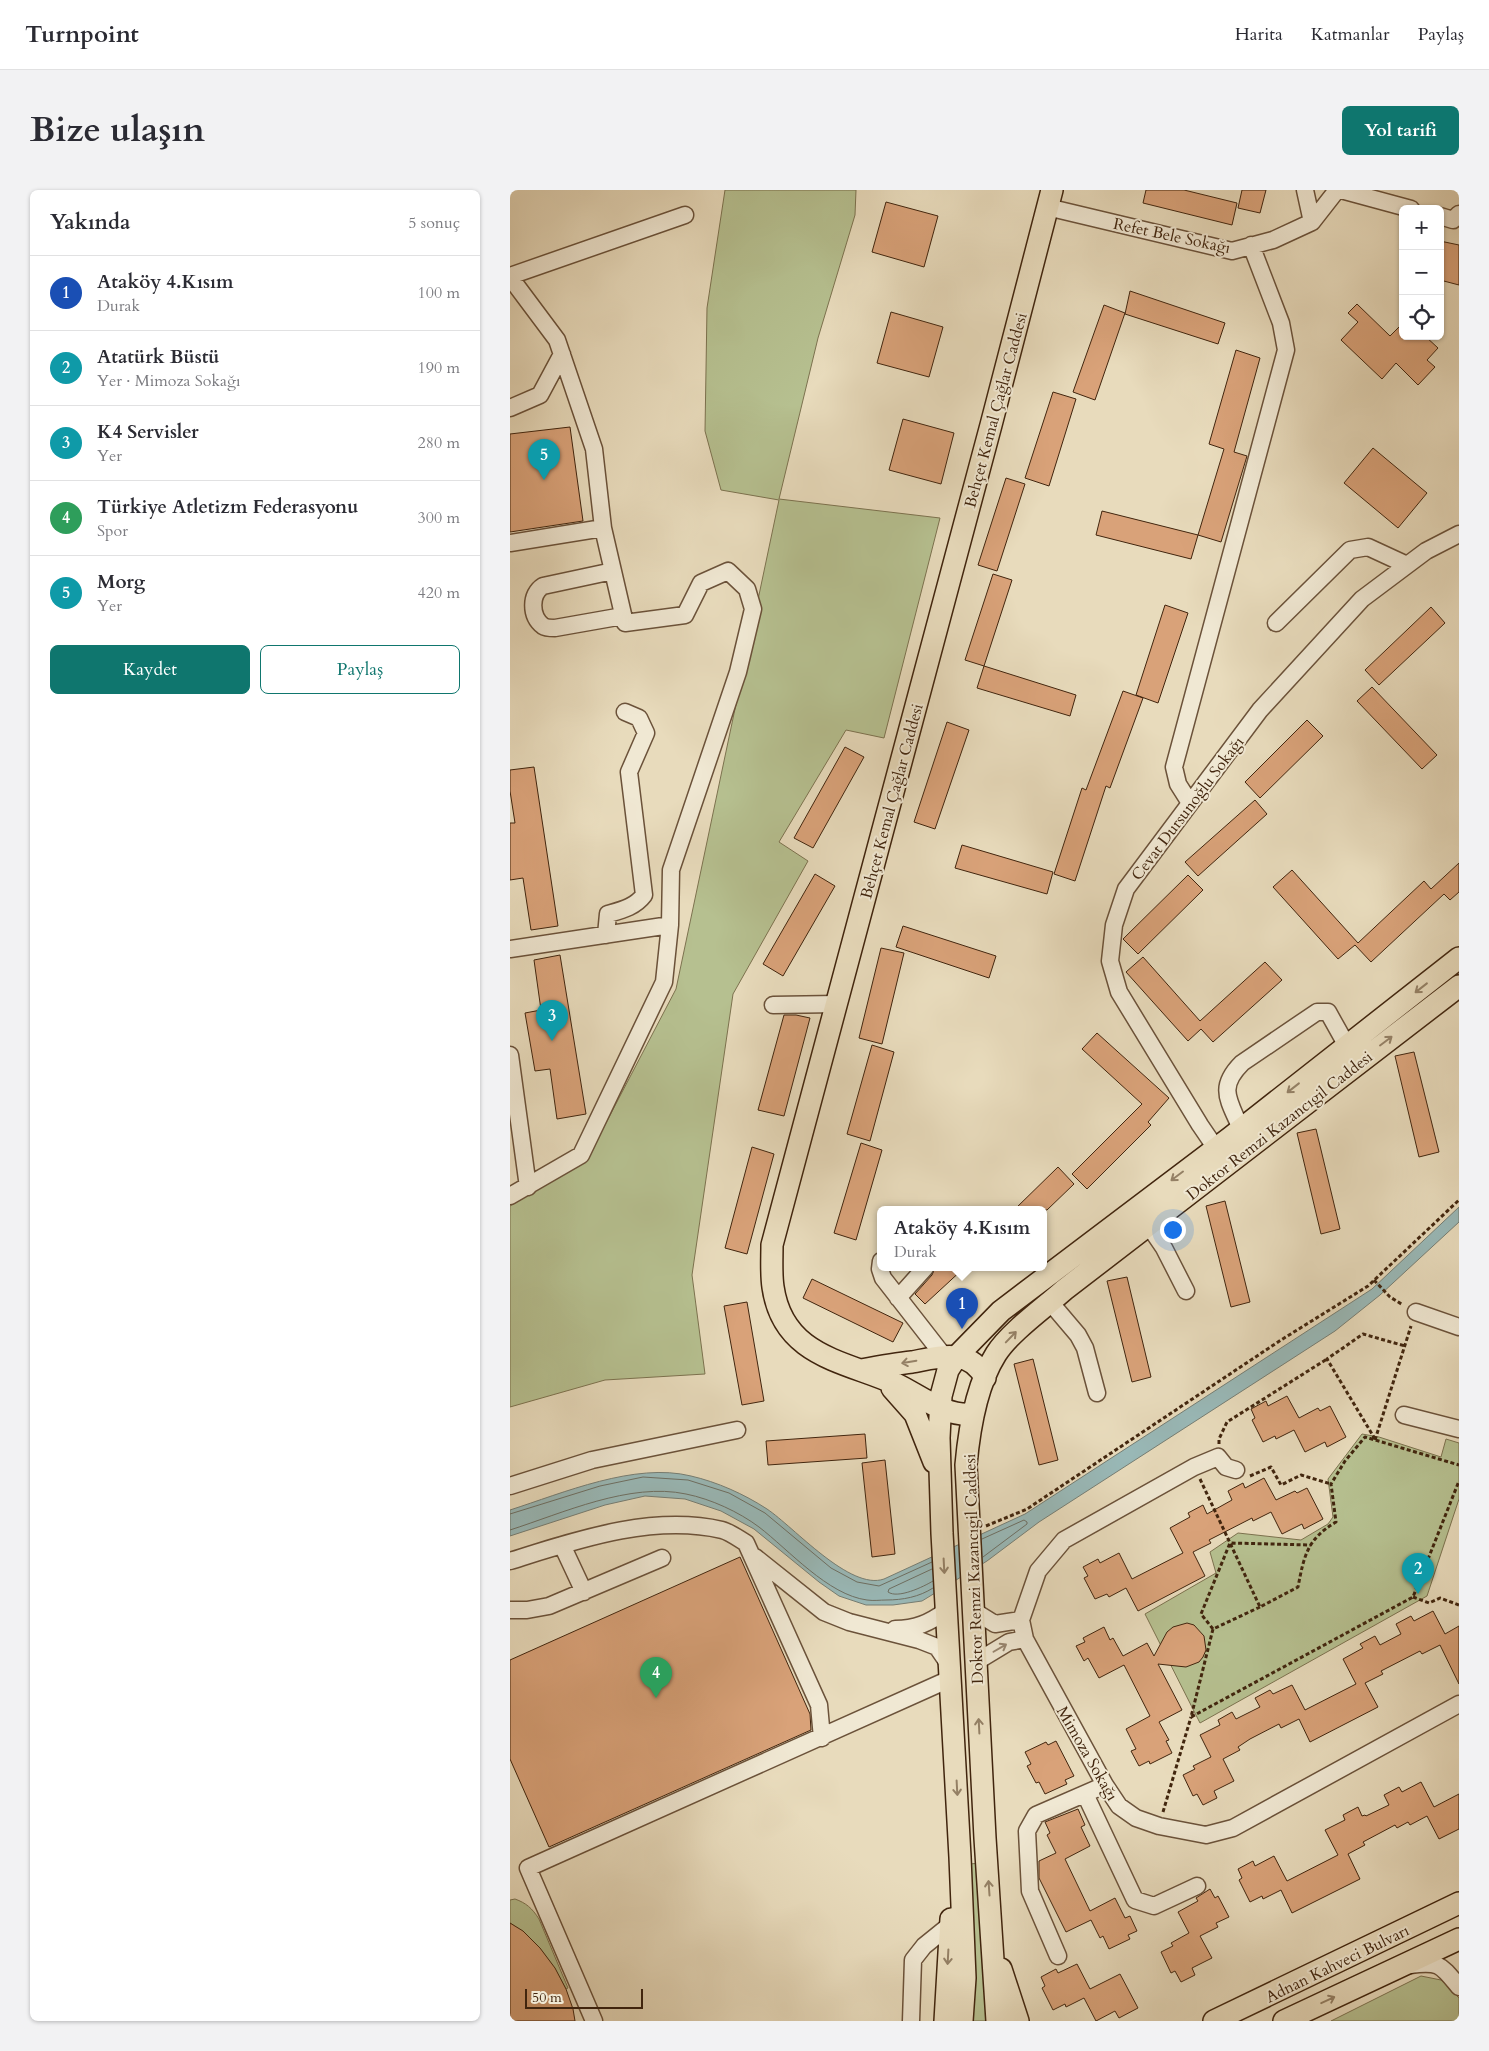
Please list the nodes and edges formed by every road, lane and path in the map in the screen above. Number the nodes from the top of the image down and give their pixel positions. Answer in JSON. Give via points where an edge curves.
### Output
{"nodes":[{"id":1,"x":1305,"y":190,"type":"edge"},
{"id":2,"x":1339,"y":190,"type":"edge"},
{"id":3,"x":1050,"y":199,"type":"edge"},
{"id":4,"x":1399,"y":206,"type":"edge"},
{"id":5,"x":1459,"y":214,"type":"edge"},
{"id":6,"x":685,"y":216,"type":"dead end"},
{"id":7,"x":1444,"y":217,"type":"edge"},
{"id":8,"x":1312,"y":222,"type":"junction"},
{"id":9,"x":1251,"y":245,"type":"junction"},
{"id":10,"x":510,"y":276,"type":"edge"},
{"id":11,"x":562,"y":354,"type":"junction"},
{"id":12,"x":510,"y":408,"type":"edge"},
{"id":13,"x":604,"y":528,"type":"junction"},
{"id":14,"x":1459,"y":534,"type":"edge"},
{"id":15,"x":510,"y":543,"type":"edge"},
{"id":16,"x":1407,"y":565,"type":"junction"},
{"id":17,"x":613,"y":571,"type":"junction"},
{"id":18,"x":623,"y":616,"type":"junction"},
{"id":19,"x":1276,"y":623,"type":"dead end"},
{"id":20,"x":626,"y":712,"type":"dead end"},
{"id":21,"x":1190,"y":803,"type":"junction"},
{"id":22,"x":670,"y":925,"type":"junction"},
{"id":23,"x":606,"y":934,"type":"junction"},
{"id":24,"x":510,"y":949,"type":"edge"},
{"id":25,"x":1459,"y":958,"type":"edge"},
{"id":26,"x":1459,"y":986,"type":"edge"},
{"id":27,"x":837,"y":1004,"type":"junction"},
{"id":28,"x":773,"y":1005,"type":"dead end"},
{"id":29,"x":1346,"y":1046,"type":"junction"},
{"id":30,"x":510,"y":1055,"type":"edge"},
{"id":31,"x":1241,"y":1129,"type":"junction"},
{"id":32,"x":1216,"y":1147,"type":"junction"},
{"id":33,"x":528,"y":1187,"type":"junction"},
{"id":34,"x":510,"y":1196,"type":"edge"},
{"id":35,"x":1459,"y":1200,"type":"edge"},
{"id":36,"x":1149,"y":1226,"type":"junction"},
{"id":37,"x":881,"y":1271,"type":"edge"},
{"id":38,"x":922,"y":1271,"type":"edge"},
{"id":39,"x":1374,"y":1281,"type":"junction"},
{"id":40,"x":1186,"y":1291,"type":"dead end"},
{"id":41,"x":1388,"y":1296,"type":"dead end"},
{"id":42,"x":898,"y":1298,"type":"junction"},
{"id":43,"x":1050,"y":1302,"type":"junction"},
{"id":44,"x":1416,"y":1312,"type":"joint"},
{"id":45,"x":1459,"y":1327,"type":"edge"},
{"id":46,"x":1405,"y":1346,"type":"junction"},
{"id":47,"x":950,"y":1356,"type":"junction"},
{"id":48,"x":1327,"y":1359,"type":"junction"},
{"id":49,"x":870,"y":1374,"type":"junction"},
{"id":50,"x":986,"y":1378,"type":"junction"},
{"id":51,"x":1097,"y":1393,"type":"dead end"},
{"id":52,"x":940,"y":1407,"type":"junction"},
{"id":53,"x":973,"y":1414,"type":"junction"},
{"id":54,"x":1404,"y":1415,"type":"dead end"},
{"id":55,"x":1459,"y":1429,"type":"edge"},
{"id":56,"x":738,"y":1430,"type":"dead end"},
{"id":57,"x":1219,"y":1438,"type":"dead end"},
{"id":58,"x":1375,"y":1440,"type":"junction"},
{"id":59,"x":1459,"y":1466,"type":"edge"},
{"id":60,"x":1194,"y":1467,"type":"junction"},
{"id":61,"x":1242,"y":1474,"type":"joint"},
{"id":62,"x":1459,"y":1481,"type":"edge"},
{"id":63,"x":1331,"y":1484,"type":"junction"},
{"id":64,"x":510,"y":1486,"type":"edge"},
{"id":65,"x":941,"y":1488,"type":"junction"},
{"id":66,"x":970,"y":1525,"type":"junction"},
{"id":67,"x":1230,"y":1543,"type":"junction"},
{"id":68,"x":562,"y":1545,"type":"junction"},
{"id":69,"x":1311,"y":1545,"type":"junction"},
{"id":70,"x":753,"y":1556,"type":"junction"},
{"id":71,"x":662,"y":1558,"type":"dead end"},
{"id":72,"x":510,"y":1561,"type":"edge"},
{"id":73,"x":584,"y":1592,"type":"junction"},
{"id":74,"x":1413,"y":1597,"type":"junction"},
{"id":75,"x":973,"y":1604,"type":"junction"},
{"id":76,"x":946,"y":1605,"type":"junction"},
{"id":77,"x":1459,"y":1605,"type":"edge"},
{"id":78,"x":1260,"y":1607,"type":"junction"},
{"id":79,"x":510,"y":1610,"type":"edge"},
{"id":80,"x":1022,"y":1620,"type":"junction"},
{"id":81,"x":1213,"y":1629,"type":"junction"},
{"id":82,"x":883,"y":1630,"type":"junction"},
{"id":83,"x":1025,"y":1639,"type":"junction"},
{"id":84,"x":976,"y":1662,"type":"junction"},
{"id":85,"x":950,"y":1672,"type":"junction"},
{"id":86,"x":1459,"y":1704,"type":"edge"},
{"id":87,"x":1190,"y":1717,"type":"junction"},
{"id":88,"x":822,"y":1738,"type":"junction"},
{"id":89,"x":1105,"y":1785,"type":"junction"},
{"id":90,"x":1085,"y":1794,"type":"junction"},
{"id":91,"x":1159,"y":1826,"type":"junction"},
{"id":92,"x":960,"y":1857,"type":"junction"},
{"id":93,"x":1197,"y":1886,"type":"dead end"},
{"id":94,"x":1459,"y":1903,"type":"edge"},
{"id":95,"x":950,"y":1925,"type":"junction"},
{"id":96,"x":992,"y":1936,"type":"junction"},
{"id":97,"x":1459,"y":1939,"type":"edge"},
{"id":98,"x":1058,"y":1956,"type":"dead end"},
{"id":99,"x":1403,"y":1966,"type":"junction"},
{"id":100,"x":1459,"y":1987,"type":"edge"},
{"id":101,"x":594,"y":2021,"type":"edge"},
{"id":102,"x":911,"y":2021,"type":"edge"},
{"id":103,"x":945,"y":2021,"type":"edge"},
{"id":104,"x":962,"y":2021,"type":"edge"},
{"id":105,"x":997,"y":2021,"type":"edge"},
{"id":106,"x":1018,"y":2021,"type":"edge"},
{"id":107,"x":1214,"y":2021,"type":"edge"},
{"id":108,"x":1284,"y":2021,"type":"edge"}],
"edges":[{"from":1,"to":8,"type":"street"},
{"from":2,"to":4,"type":"street"},
{"from":2,"to":8,"type":"street","name":"Refet Bele Sokağı"},
{"from":3,"to":9,"type":"street","name":"Refet Bele Sokağı","via":[[1232,250]]},
{"from":3,"to":27,"type":"main road","name":"Behçet Kemal Çağlar Caddesi"},
{"from":5,"to":7,"type":"street","via":[[1453,220]]},
{"from":6,"to":10,"type":"street"},
{"from":8,"to":9,"type":"street","name":"Refet Bele Sokağı","via":[[1273,240]]},
{"from":9,"to":21,"type":"street","via":[[1281,323],[1286,350],[1174,768],[1178,784]]},
{"from":10,"to":11,"type":"street","via":[[557,340]]},
{"from":11,"to":12,"type":"street","via":[[540,395]]},
{"from":11,"to":13,"type":"street","via":[[594,449]]},
{"from":13,"to":15,"type":"street"},
{"from":13,"to":17,"type":"street"},
{"from":14,"to":16,"type":"street","name":"Cevat Dursunoğlu Sokağı"},
{"from":16,"to":19,"type":"street","via":[[1368,547],[1350,550]]},
{"from":16,"to":21,"type":"street","name":"Cevat Dursunoğlu Sokağı","via":[[1362,599],[1260,710]]},
{"from":17,"to":18,"type":"street"},
{"from":17,"to":18,"type":"street","via":[[543,586],[537,590],[533,600],[536,616],[542,626],[555,628]]},
{"from":18,"to":22,"type":"street","via":[[625,623],[685,615],[701,583],[728,571],[747,590],[753,609],[738,672],[671,870]]},
{"from":20,"to":23,"type":"street","via":[[639,718],[646,733],[628,772],[644,895],[632,906],[608,914]]},
{"from":21,"to":32,"type":"street","name":"Cevat Dursunoğlu Sokağı","via":[[1126,889],[1114,925],[1110,961],[1119,992]]},
{"from":22,"to":23,"type":"street"},
{"from":22,"to":33,"type":"street","via":[[664,982],[581,1155]]},
{"from":23,"to":24,"type":"street"},
{"from":25,"to":29,"type":"main road","name":"Doktor Remzi Kazancıgil Caddesi","one_way":true},
{"from":36,"to":26,"type":"main road","name":"Doktor Remzi Kazancıgil Caddesi","one_way":true},
{"from":27,"to":28,"type":"street"},
{"from":27,"to":49,"type":"main road","name":"Behçet Kemal Çağlar Caddesi","via":[[772,1246],[772,1287],[780,1316],[800,1342],[830,1360]]},
{"from":29,"to":31,"type":"main road","name":"Doktor Remzi Kazancıgil Caddesi","one_way":true},
{"from":29,"to":31,"type":"street","via":[[1328,1012],[1317,1012],[1242,1063],[1232,1073],[1226,1089]]},
{"from":30,"to":33,"type":"street"},
{"from":31,"to":32,"type":"main road","name":"Doktor Remzi Kazancıgil Caddesi"},
{"from":32,"to":47,"type":"main road","name":"Doktor Remzi Kazancıgil Caddesi","one_way":true,"via":[[1001,1311]]},
{"from":33,"to":34,"type":"street"},
{"from":35,"to":39,"type":"path"},
{"from":36,"to":40,"type":"street"},
{"from":36,"to":43,"type":"main road","name":"Doktor Remzi Kazancıgil Caddesi"},
{"from":37,"to":42,"type":"street"},
{"from":38,"to":42,"type":"street"},
{"from":39,"to":41,"type":"path"},
{"from":39,"to":66,"type":"path","via":[[1027,1509],[985,1526]]},
{"from":42,"to":47,"type":"street"},
{"from":50,"to":43,"type":"main road","name":"Doktor Remzi Kazancıgil Caddesi","one_way":true,"via":[[996,1354]]},
{"from":43,"to":51,"type":"street","via":[[1085,1348]]},
{"from":44,"to":45,"type":"street"},
{"from":44,"to":46,"type":"path"},
{"from":46,"to":48,"type":"path","via":[[1363,1334]]},
{"from":46,"to":58,"type":"path"},
{"from":47,"to":49,"type":"main road","one_way":true},
{"from":47,"to":50,"type":"main road","via":[[971,1361]]},
{"from":47,"to":52,"type":"main road","name":"Doktor Remzi Kazancıgil Caddesi"},
{"from":48,"to":57,"type":"path","via":[[1227,1422]]},
{"from":48,"to":58,"type":"path"},
{"from":49,"to":52,"type":"main road","name":"Behçet Kemal Çağlar Caddesi"},
{"from":49,"to":65,"type":"main road","via":[[894,1390],[915,1414],[932,1454]]},
{"from":50,"to":53,"type":"main road","name":"Doktor Remzi Kazancıgil Caddesi"},
{"from":52,"to":53,"type":"main road","name":"Behçet Kemal Çağlar Caddesi","via":[[953,1413]]},
{"from":52,"to":65,"type":"main road","name":"Doktor Remzi Kazancıgil Caddesi"},
{"from":53,"to":66,"type":"main road","name":"Doktor Remzi Kazancıgil Caddesi","via":[[966,1465]]},
{"from":54,"to":55,"type":"street"},
{"from":56,"to":64,"type":"street","via":[[592,1460]]},
{"from":58,"to":59,"type":"path"},
{"from":58,"to":63,"type":"path","via":[[1365,1437]]},
{"from":60,"to":61,"type":"street","name":"Mimoza Sokağı","via":[[1218,1457],[1226,1467]]},
{"from":60,"to":67,"type":"path"},
{"from":60,"to":80,"type":"street","name":"Mimoza Sokağı","via":[[1064,1540],[1038,1571]]},
{"from":61,"to":63,"type":"path","via":[[1271,1467],[1281,1485],[1301,1475]]},
{"from":62,"to":74,"type":"path"},
{"from":63,"to":69,"type":"path","via":[[1336,1522],[1322,1531]]},
{"from":65,"to":76,"type":"main road","name":"Doktor Remzi Kazancıgil Caddesi","one_way":true},
{"from":66,"to":75,"type":"main road","name":"Doktor Remzi Kazancıgil Caddesi"},
{"from":67,"to":69,"type":"path"},
{"from":67,"to":78,"type":"path"},
{"from":67,"to":81,"type":"path","via":[[1201,1614]]},
{"from":68,"to":70,"type":"street","via":[[612,1532],[654,1526],[696,1527],[724,1531],[746,1543]]},
{"from":68,"to":72,"type":"street"},
{"from":68,"to":73,"type":"street"},
{"from":69,"to":78,"type":"path","via":[[1304,1556],[1298,1587]]},
{"from":70,"to":82,"type":"street","via":[[824,1612]]},
{"from":70,"to":88,"type":"street","via":[[819,1704]]},
{"from":71,"to":73,"type":"street"},
{"from":73,"to":79,"type":"street","via":[[549,1606]]},
{"from":74,"to":77,"type":"path","via":[[1429,1603],[1440,1598]]},
{"from":74,"to":87,"type":"path"},
{"from":75,"to":80,"type":"street","via":[[994,1624]]},
{"from":75,"to":84,"type":"main road","name":"Doktor Remzi Kazancıgil Caddesi"},
{"from":76,"to":82,"type":"street","via":[[922,1626],[908,1630]]},
{"from":76,"to":85,"type":"main road","name":"Doktor Remzi Kazancıgil Caddesi"},
{"from":78,"to":81,"type":"path"},
{"from":80,"to":83,"type":"street","name":"Mimoza Sokağı"},
{"from":81,"to":87,"type":"path"},
{"from":82,"to":85,"type":"street","via":[[937,1647],[945,1656]]},
{"from":84,"to":83,"type":"street","one_way":true,"via":[[1009,1642]]},
{"from":83,"to":89,"type":"street","name":"Mimoza Sokağı"},
{"from":96,"to":84,"type":"main road","name":"Doktor Remzi Kazancıgil Caddesi","one_way":true},
{"from":85,"to":88,"type":"street","via":[[943,1682]]},
{"from":85,"to":92,"type":"main road","name":"Doktor Remzi Kazancıgil Caddesi","one_way":true},
{"from":86,"to":91,"type":"street","name":"Mimoza Sokağı","via":[[1233,1828],[1206,1835]]},
{"from":87,"to":91,"type":"path"},
{"from":88,"to":101,"type":"street","via":[[528,1868]]},
{"from":89,"to":90,"type":"street"},
{"from":89,"to":91,"type":"street","name":"Mimoza Sokağı","via":[[1119,1806],[1136,1818]]},
{"from":90,"to":93,"type":"street","via":[[1135,1900],[1154,1906]]},
{"from":90,"to":98,"type":"street","via":[[1036,1815],[1027,1830],[1030,1891]]},
{"from":92,"to":95,"type":"main road"},
{"from":92,"to":104,"type":"main road","name":"Doktor Remzi Kazancıgil Caddesi","via":[[965,1978]]},
{"from":94,"to":107,"type":"main road","name":"Adnan Kahveci Bulvarı"},
{"from":95,"to":102,"type":"street","via":[[924,1946],[913,1960]]},
{"from":95,"to":103,"type":"main road","one_way":true},
{"from":96,"to":105,"type":"main road","name":"Doktor Remzi Kazancıgil Caddesi"},
{"from":96,"to":106,"type":"main road"},
{"from":97,"to":99,"type":"main road","name":"Adnan Kahveci Bulvarı"},
{"from":99,"to":100,"type":"street","via":[[1427,1963],[1442,1967]]},
{"from":108,"to":99,"type":"main road","name":"Adnan Kahveci Bulvarı","one_way":true}]}
